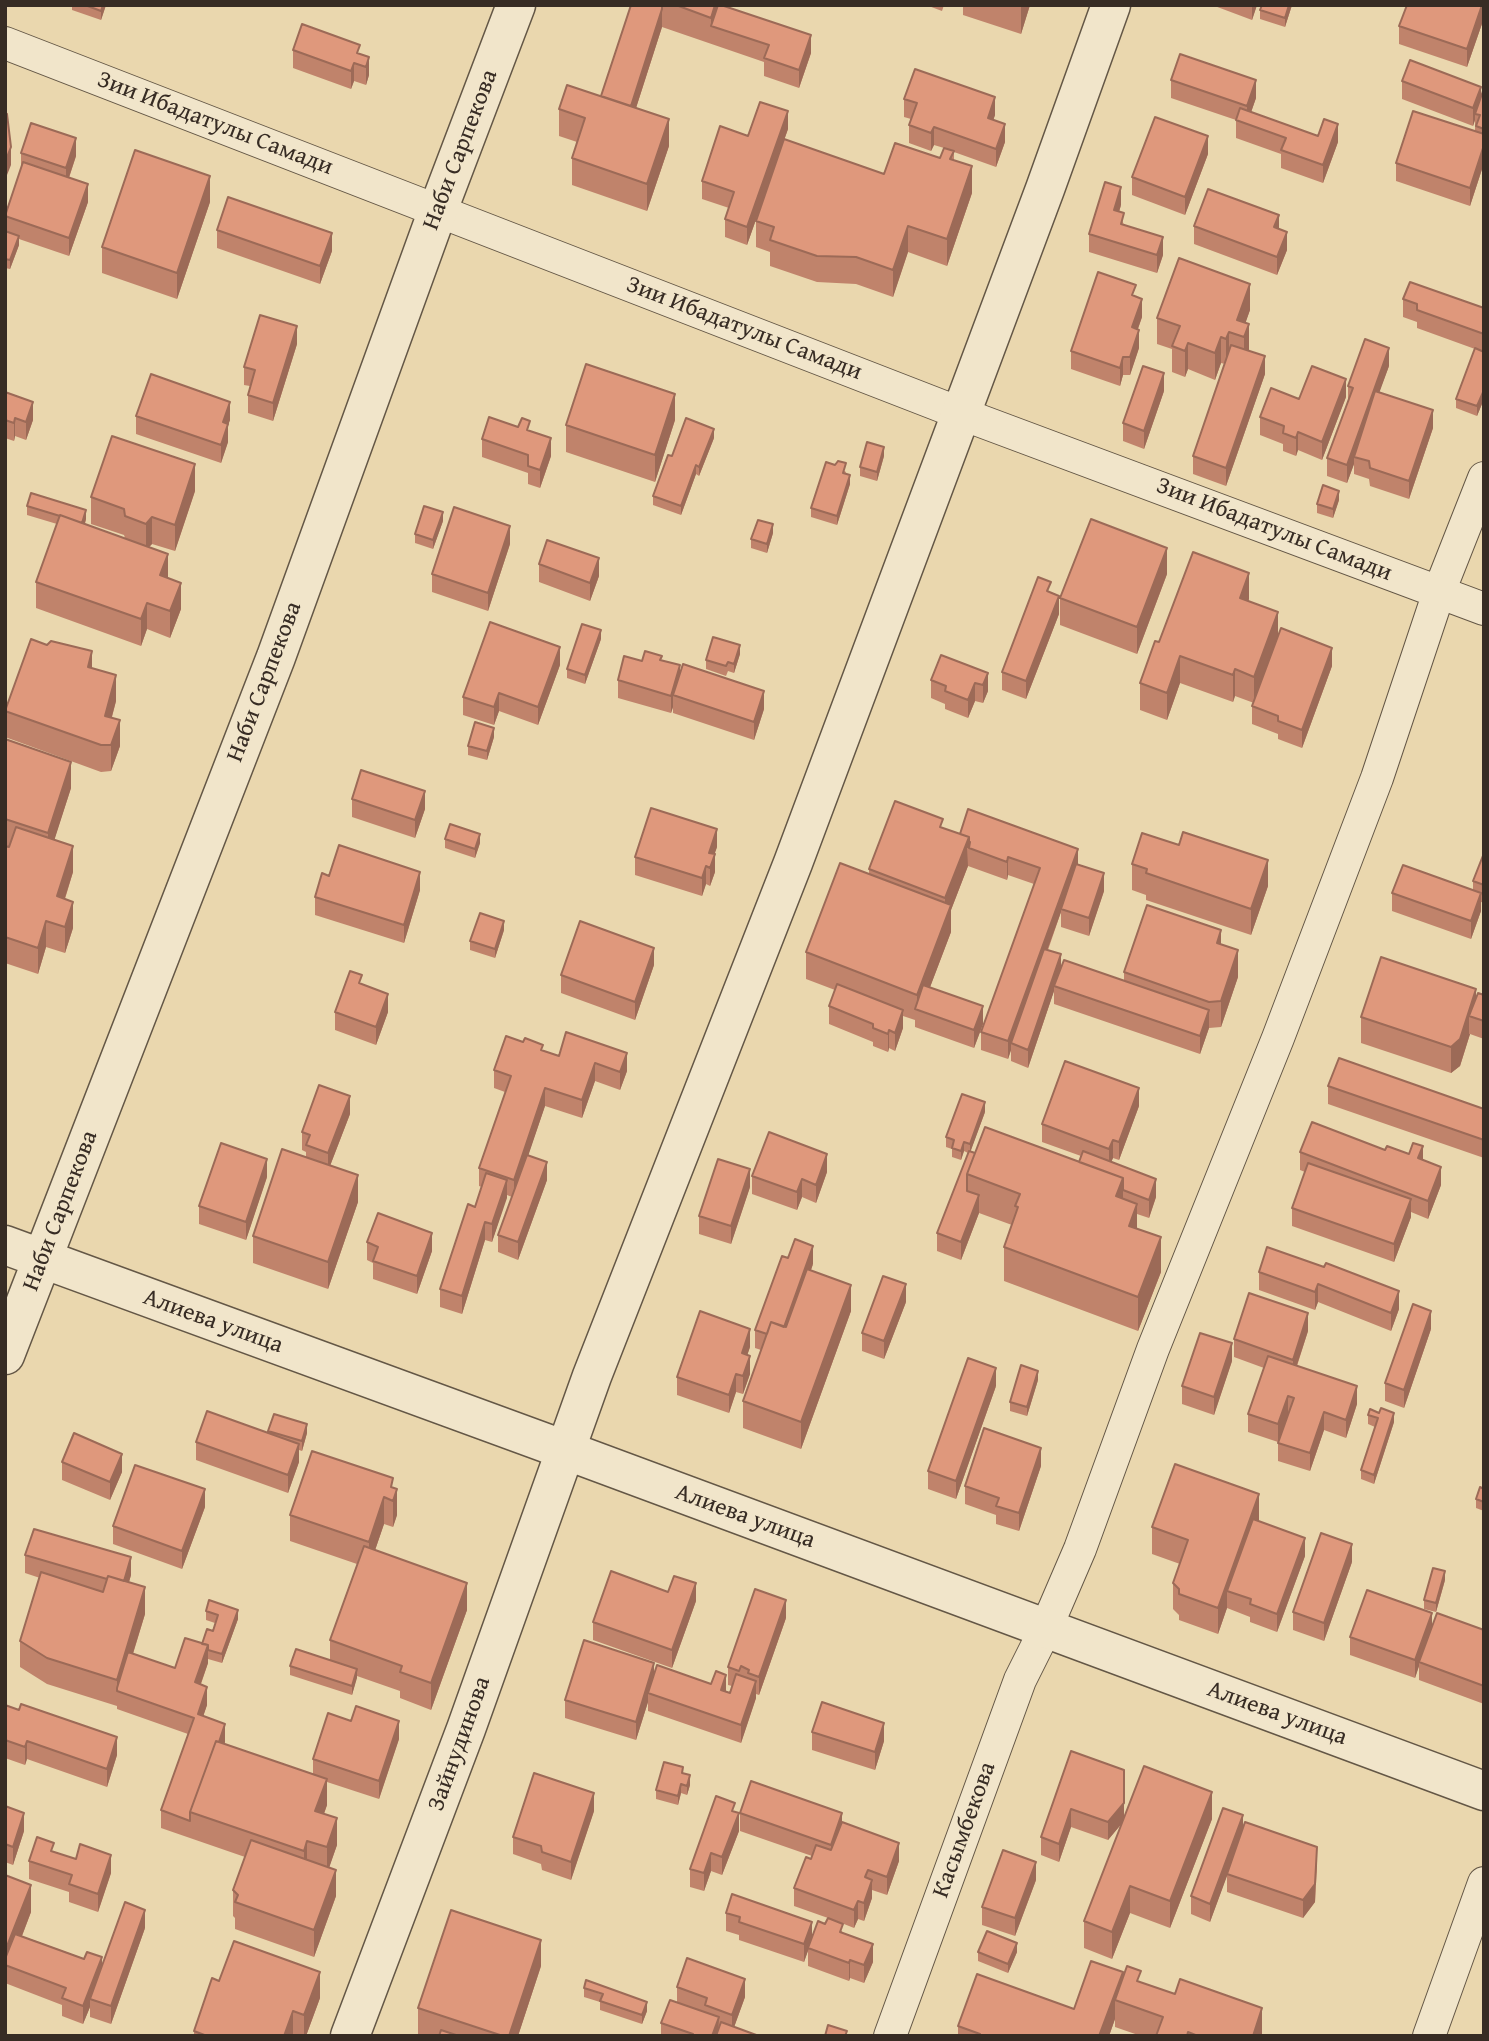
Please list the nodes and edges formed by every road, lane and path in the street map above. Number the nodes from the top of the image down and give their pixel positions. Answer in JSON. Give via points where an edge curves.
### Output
{"nodes":[{"id":1,"x":516,"y":5,"type":"edge"},
{"id":2,"x":1111,"y":5,"type":"edge"},
{"id":3,"x":5,"y":43,"type":"edge"},
{"id":4,"x":438,"y":210,"type":"junction"},
{"id":5,"x":962,"y":414,"type":"junction"},
{"id":6,"x":1484,"y":478,"type":"edge"},
{"id":7,"x":1439,"y":592,"type":"junction"},
{"id":8,"x":1484,"y":610,"type":"edge"},
{"id":9,"x":5,"y":1245,"type":"edge"},
{"id":10,"x":42,"y":1259,"type":"junction"},
{"id":11,"x":5,"y":1355,"type":"edge"},
{"id":12,"x":565,"y":1450,"type":"junction"},
{"id":13,"x":1046,"y":1628,"type":"junction"},
{"id":14,"x":1484,"y":1791,"type":"edge"},
{"id":15,"x":1484,"y":1883,"type":"edge"},
{"id":16,"x":350,"y":2036,"type":"edge"},
{"id":17,"x":890,"y":2036,"type":"edge"},
{"id":18,"x":1429,"y":2036,"type":"edge"}],
"edges":[{"from":1,"to":4,"type":"street","name":"Наби Сарпекова"},
{"from":2,"to":5,"type":"street","name":"Зайнудинова"},
{"from":3,"to":4,"type":"street","name":"Зии Ибадатулы Самади"},
{"from":4,"to":5,"type":"street","name":"Зии Ибадатулы Самади"},
{"from":4,"to":10,"type":"street","name":"Наби Сарпекова","via":[[276,657]]},
{"from":5,"to":7,"type":"street","name":"Зии Ибадатулы Самади"},
{"from":5,"to":12,"type":"street","name":"Зайнудинова"},
{"from":6,"to":7,"type":"street","name":"Касымбекова"},
{"from":7,"to":8,"type":"street","name":"Зии Ибадатулы Самади"},
{"from":7,"to":13,"type":"street","name":"Касымбекова","via":[[1377,778]]},
{"from":9,"to":10,"type":"street","name":"Алиева улица"},
{"from":10,"to":11,"type":"street","name":"Наби Сарпекова"},
{"from":10,"to":12,"type":"street","name":"Алиева улица"},
{"from":12,"to":13,"type":"street","name":"Алиева улица"},
{"from":12,"to":16,"type":"street","name":"Зайнудинова"},
{"from":13,"to":14,"type":"street","name":"Алиева улица"},
{"from":13,"to":17,"type":"street","name":"Касымбекова","via":[[1020,1680]]},
{"from":15,"to":18,"type":"street"}]}
